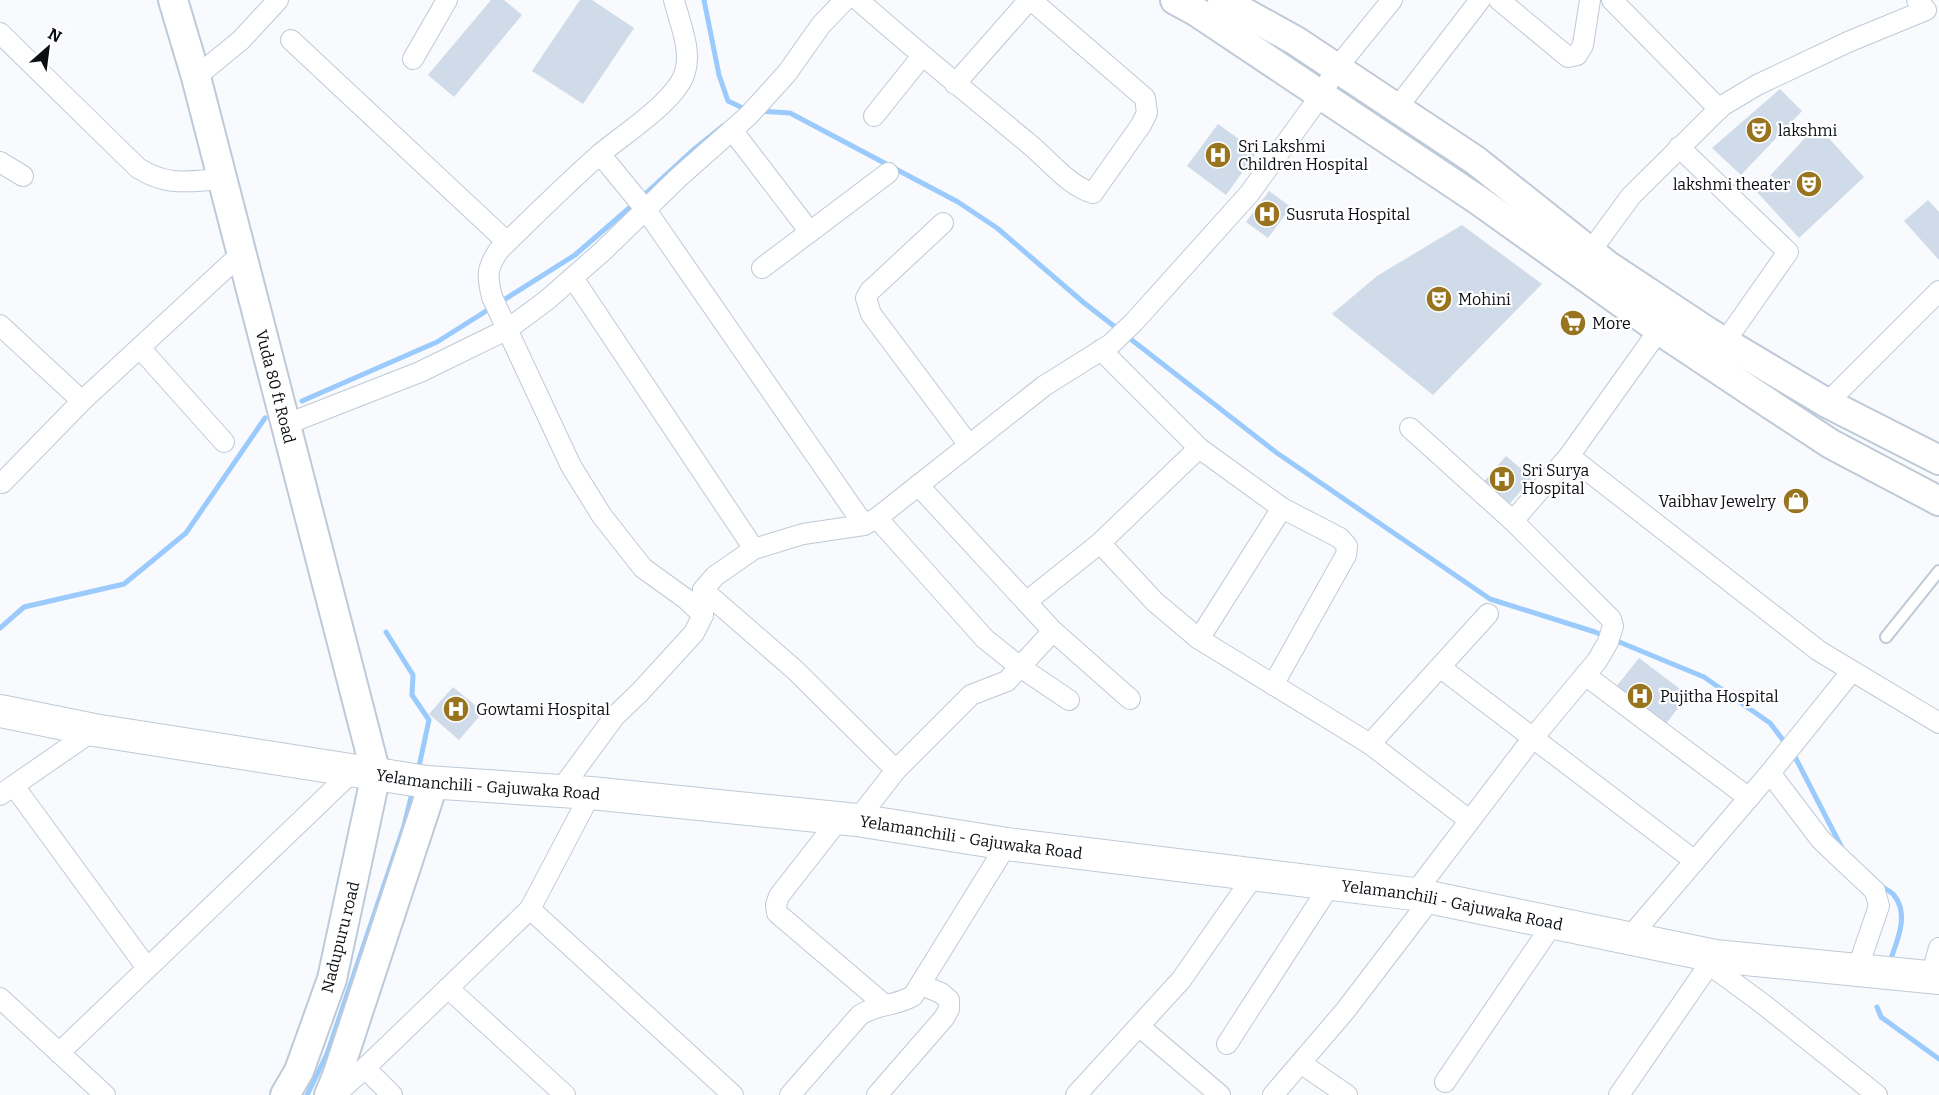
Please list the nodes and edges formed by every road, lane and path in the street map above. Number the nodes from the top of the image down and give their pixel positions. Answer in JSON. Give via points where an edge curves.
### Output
{"nodes":[{"id":1,"x":173,"y":0,"type":"edge"},
{"id":2,"x":278,"y":0,"type":"edge"},
{"id":3,"x":447,"y":0,"type":"edge"},
{"id":4,"x":674,"y":0,"type":"edge"},
{"id":5,"x":844,"y":0,"type":"edge"},
{"id":6,"x":858,"y":0,"type":"edge"},
{"id":7,"x":1030,"y":0,"type":"edge"},
{"id":8,"x":1175,"y":0,"type":"edge"},
{"id":9,"x":1222,"y":0,"type":"edge"},
{"id":10,"x":1392,"y":0,"type":"edge"},
{"id":11,"x":1480,"y":0,"type":"edge"},
{"id":12,"x":1499,"y":0,"type":"edge"},
{"id":13,"x":1590,"y":0,"type":"edge"},
{"id":14,"x":1612,"y":0,"type":"edge"},
{"id":15,"x":1927,"y":5,"type":"edge"},
{"id":16,"x":0,"y":33,"type":"edge"},
{"id":17,"x":291,"y":40,"type":"dead end"},
{"id":18,"x":922,"y":56,"type":"junction"},
{"id":19,"x":413,"y":59,"type":"dead end"},
{"id":20,"x":1336,"y":69,"type":"junction"},
{"id":21,"x":196,"y":77,"type":"junction"},
{"id":22,"x":955,"y":84,"type":"junction"},
{"id":23,"x":1321,"y":95,"type":"junction"},
{"id":24,"x":1397,"y":108,"type":"junction"},
{"id":25,"x":1719,"y":109,"type":"junction"},
{"id":26,"x":874,"y":116,"type":"dead end"},
{"id":27,"x":732,"y":130,"type":"junction"},
{"id":28,"x":1679,"y":147,"type":"junction"},
{"id":29,"x":600,"y":154,"type":"junction"},
{"id":30,"x":0,"y":162,"type":"edge"},
{"id":31,"x":888,"y":173,"type":"dead end"},
{"id":32,"x":23,"y":176,"type":"dead end"},
{"id":33,"x":222,"y":179,"type":"junction"},
{"id":34,"x":646,"y":210,"type":"junction"},
{"id":35,"x":943,"y":223,"type":"dead end"},
{"id":36,"x":810,"y":232,"type":"junction"},
{"id":37,"x":507,"y":242,"type":"junction"},
{"id":38,"x":1590,"y":252,"type":"junction"},
{"id":39,"x":240,"y":254,"type":"junction"},
{"id":40,"x":762,"y":268,"type":"dead end"},
{"id":41,"x":573,"y":278,"type":"junction"},
{"id":42,"x":1939,"y":291,"type":"edge"},
{"id":43,"x":0,"y":325,"type":"edge"},
{"id":44,"x":508,"y":329,"type":"junction"},
{"id":45,"x":1659,"y":330,"type":"junction"},
{"id":46,"x":1724,"y":343,"type":"junction"},
{"id":47,"x":1106,"y":347,"type":"junction"},
{"id":48,"x":140,"y":348,"type":"junction"},
{"id":49,"x":82,"y":401,"type":"junction"},
{"id":50,"x":1827,"y":403,"type":"junction"},
{"id":51,"x":287,"y":424,"type":"junction"},
{"id":52,"x":1410,"y":428,"type":"dead end"},
{"id":53,"x":224,"y":442,"type":"dead end"},
{"id":54,"x":969,"y":445,"type":"junction"},
{"id":55,"x":1200,"y":448,"type":"junction"},
{"id":56,"x":1569,"y":456,"type":"junction"},
{"id":57,"x":1939,"y":460,"type":"edge"},
{"id":58,"x":1,"y":483,"type":"edge"},
{"id":59,"x":918,"y":485,"type":"junction"},
{"id":60,"x":1939,"y":501,"type":"edge"},
{"id":61,"x":1282,"y":508,"type":"junction"},
{"id":62,"x":870,"y":521,"type":"junction"},
{"id":63,"x":1513,"y":521,"type":"junction"},
{"id":64,"x":1100,"y":543,"type":"junction"},
{"id":65,"x":754,"y":549,"type":"junction"},
{"id":66,"x":1939,"y":571,"type":"edge"},
{"id":67,"x":703,"y":590,"type":"junction"},
{"id":68,"x":1026,"y":602,"type":"junction"},
{"id":69,"x":1488,"y":614,"type":"dead end"},
{"id":70,"x":703,"y":615,"type":"junction"},
{"id":71,"x":1053,"y":631,"type":"junction"},
{"id":72,"x":1886,"y":637,"type":"dead end"},
{"id":73,"x":1199,"y":639,"type":"junction"},
{"id":74,"x":1020,"y":667,"type":"junction"},
{"id":75,"x":1441,"y":668,"type":"junction"},
{"id":76,"x":1852,"y":671,"type":"junction"},
{"id":77,"x":1585,"y":675,"type":"junction"},
{"id":78,"x":1273,"y":685,"type":"junction"},
{"id":79,"x":1131,"y":699,"type":"dead end"},
{"id":80,"x":1069,"y":700,"type":"dead end"},
{"id":81,"x":0,"y":711,"type":"edge"},
{"id":82,"x":1939,"y":723,"type":"edge"},
{"id":83,"x":94,"y":730,"type":"junction"},
{"id":84,"x":1532,"y":739,"type":"junction"},
{"id":85,"x":1370,"y":744,"type":"junction"},
{"id":86,"x":896,"y":770,"type":"junction"},
{"id":87,"x":372,"y":773,"type":"junction"},
{"id":88,"x":1770,"y":773,"type":"junction"},
{"id":89,"x":431,"y":782,"type":"junction"},
{"id":90,"x":7,"y":791,"type":"edge"},
{"id":91,"x":559,"y":792,"type":"junction"},
{"id":92,"x":591,"y":793,"type":"junction"},
{"id":93,"x":1749,"y":798,"type":"junction"},
{"id":94,"x":848,"y":819,"type":"junction"},
{"id":95,"x":1468,"y":820,"type":"junction"},
{"id":96,"x":1007,"y":844,"type":"junction"},
{"id":97,"x":1695,"y":861,"type":"junction"},
{"id":98,"x":1255,"y":874,"type":"junction"},
{"id":99,"x":1332,"y":882,"type":"junction"},
{"id":100,"x":1423,"y":895,"type":"junction"},
{"id":101,"x":530,"y":909,"type":"junction"},
{"id":102,"x":1554,"y":922,"type":"junction"},
{"id":103,"x":1629,"y":938,"type":"junction"},
{"id":104,"x":1713,"y":961,"type":"junction"},
{"id":105,"x":147,"y":968,"type":"junction"},
{"id":106,"x":1936,"y":968,"type":"edge"},
{"id":107,"x":1857,"y":970,"type":"junction"},
{"id":108,"x":921,"y":985,"type":"junction"},
{"id":109,"x":448,"y":988,"type":"junction"},
{"id":110,"x":0,"y":998,"type":"edge"},
{"id":111,"x":885,"y":1005,"type":"junction"},
{"id":112,"x":1140,"y":1027,"type":"junction"},
{"id":113,"x":1227,"y":1044,"type":"dead end"},
{"id":114,"x":59,"y":1053,"type":"junction"},
{"id":115,"x":1302,"y":1064,"type":"junction"},
{"id":116,"x":365,"y":1068,"type":"junction"},
{"id":117,"x":1445,"y":1082,"type":"dead end"},
{"id":118,"x":292,"y":1083,"type":"edge"},
{"id":119,"x":332,"y":1091,"type":"edge"},
{"id":120,"x":1081,"y":1094,"type":"edge"},
{"id":121,"x":105,"y":1095,"type":"edge"},
{"id":122,"x":392,"y":1095,"type":"edge"},
{"id":123,"x":565,"y":1095,"type":"edge"},
{"id":124,"x":733,"y":1095,"type":"edge"},
{"id":125,"x":790,"y":1095,"type":"edge"},
{"id":126,"x":877,"y":1095,"type":"edge"},
{"id":127,"x":1220,"y":1095,"type":"edge"},
{"id":128,"x":1273,"y":1095,"type":"edge"},
{"id":129,"x":1347,"y":1095,"type":"edge"},
{"id":130,"x":1618,"y":1095,"type":"edge"},
{"id":131,"x":1877,"y":1095,"type":"edge"}],
"edges":[{"from":1,"to":21,"type":"main road","name":"Vuda 80 ft Road"},
{"from":2,"to":21,"type":"street","via":[[241,40]]},
{"from":3,"to":19,"type":"street"},
{"from":4,"to":29,"type":"street","via":[[687,56],[686,72],[667,100]]},
{"from":5,"to":27,"type":"street","via":[[787,73]]},
{"from":6,"to":18,"type":"street"},
{"from":7,"to":22,"type":"street"},
{"from":7,"to":22,"type":"street","via":[[1145,98],[1148,113],[1093,193],[1082,190]]},
{"from":8,"to":23,"type":"main road"},
{"from":9,"to":20,"type":"main road","via":[[1296,41]]},
{"from":10,"to":20,"type":"street"},
{"from":11,"to":24,"type":"street"},
{"from":12,"to":13,"type":"street","via":[[1568,57],[1577,55],[1583,45]]},
{"from":14,"to":25,"type":"street"},
{"from":15,"to":25,"type":"street","via":[[1757,85]]},
{"from":16,"to":33,"type":"street","via":[[138,168],[168,182]]},
{"from":17,"to":37,"type":"street"},
{"from":18,"to":22,"type":"street"},
{"from":18,"to":26,"type":"street"},
{"from":20,"to":23,"type":"street"},
{"from":20,"to":24,"type":"main road"},
{"from":21,"to":33,"type":"main road","name":"Vuda 80 ft Road"},
{"from":23,"to":45,"type":"main road","via":[[1478,200]]},
{"from":23,"to":47,"type":"street","via":[[1249,194],[1134,322]]},
{"from":24,"to":38,"type":"main road","via":[[1475,160]]},
{"from":25,"to":28,"type":"street"},
{"from":27,"to":34,"type":"street"},
{"from":27,"to":36,"type":"street"},
{"from":28,"to":38,"type":"street","via":[[1631,196]]},
{"from":28,"to":46,"type":"street","via":[[1788,252]]},
{"from":29,"to":34,"type":"street"},
{"from":29,"to":37,"type":"street"},
{"from":30,"to":32,"type":"street"},
{"from":31,"to":36,"type":"street"},
{"from":33,"to":39,"type":"main road","name":"Vuda 80 ft Road"},
{"from":34,"to":41,"type":"street"},
{"from":34,"to":62,"type":"street"},
{"from":35,"to":54,"type":"street","via":[[866,298],[871,314]]},
{"from":36,"to":40,"type":"street"},
{"from":37,"to":44,"type":"street","via":[[491,262],[488,276],[492,297]]},
{"from":38,"to":46,"type":"main road"},
{"from":39,"to":48,"type":"street"},
{"from":39,"to":51,"type":"main road","name":"Vuda 80 ft Road"},
{"from":41,"to":44,"type":"street"},
{"from":41,"to":65,"type":"street"},
{"from":42,"to":50,"type":"street"},
{"from":43,"to":49,"type":"street"},
{"from":44,"to":51,"type":"street","via":[[420,372]]},
{"from":44,"to":70,"type":"street","via":[[572,466],[602,516],[643,568]]},
{"from":45,"to":56,"type":"street"},
{"from":45,"to":60,"type":"main road","via":[[1831,444]]},
{"from":46,"to":50,"type":"main road"},
{"from":47,"to":54,"type":"street","via":[[1044,386]]},
{"from":47,"to":55,"type":"street"},
{"from":48,"to":49,"type":"street"},
{"from":48,"to":53,"type":"street"},
{"from":49,"to":58,"type":"street"},
{"from":50,"to":57,"type":"main road"},
{"from":51,"to":87,"type":"main road","name":"Vuda 80 ft Road"},
{"from":52,"to":63,"type":"street"},
{"from":54,"to":59,"type":"street"},
{"from":55,"to":61,"type":"street"},
{"from":55,"to":64,"type":"street"},
{"from":56,"to":63,"type":"street"},
{"from":56,"to":76,"type":"street","via":[[1819,651]]},
{"from":59,"to":62,"type":"street"},
{"from":59,"to":68,"type":"street"},
{"from":61,"to":73,"type":"street"},
{"from":61,"to":78,"type":"street","via":[[1340,538],[1347,546],[1346,555]]},
{"from":62,"to":65,"type":"street","via":[[803,534]]},
{"from":62,"to":74,"type":"street","via":[[976,630]]},
{"from":63,"to":77,"type":"street","via":[[1611,619],[1610,634]]},
{"from":64,"to":68,"type":"street"},
{"from":64,"to":73,"type":"street","via":[[1155,602]]},
{"from":65,"to":67,"type":"street","via":[[715,576]]},
{"from":66,"to":72,"type":"lane"},
{"from":67,"to":70,"type":"street"},
{"from":67,"to":86,"type":"street","via":[[795,670]]},
{"from":68,"to":71,"type":"street"},
{"from":69,"to":75,"type":"street"},
{"from":70,"to":91,"type":"street","via":[[694,633],[615,716]]},
{"from":71,"to":74,"type":"street"},
{"from":71,"to":79,"type":"street"},
{"from":73,"to":78,"type":"street"},
{"from":74,"to":80,"type":"street"},
{"from":74,"to":86,"type":"street","via":[[1007,681],[971,695]]},
{"from":75,"to":84,"type":"street"},
{"from":75,"to":85,"type":"street"},
{"from":76,"to":82,"type":"street"},
{"from":76,"to":88,"type":"street"},
{"from":77,"to":84,"type":"street"},
{"from":77,"to":93,"type":"street"},
{"from":78,"to":85,"type":"street"},
{"from":81,"to":83,"type":"main road","name":"Yelamanchili - Gajuwaka Road"},
{"from":83,"to":87,"type":"main road","name":"Yelamanchili - Gajuwaka Road"},
{"from":83,"to":90,"type":"street"},
{"from":84,"to":95,"type":"street"},
{"from":84,"to":97,"type":"street"},
{"from":85,"to":95,"type":"street"},
{"from":86,"to":94,"type":"street"},
{"from":87,"to":89,"type":"main road","name":"Yelamanchili - Gajuwaka Road"},
{"from":87,"to":105,"type":"street"},
{"from":87,"to":118,"type":"main road","name":"Nadupuru road","via":[[332,979]]},
{"from":88,"to":93,"type":"street"},
{"from":88,"to":107,"type":"street","via":[[1821,840],[1875,891],[1879,906]]},
{"from":89,"to":91,"type":"main road","name":"Yelamanchili - Gajuwaka Road"},
{"from":89,"to":119,"type":"main road"},
{"from":90,"to":105,"type":"street"},
{"from":91,"to":92,"type":"main road","name":"Yelamanchili - Gajuwaka Road"},
{"from":92,"to":94,"type":"main road","name":"Yelamanchili - Gajuwaka Road"},
{"from":92,"to":101,"type":"street"},
{"from":93,"to":97,"type":"street"},
{"from":94,"to":96,"type":"main road","name":"Yelamanchili - Gajuwaka Road"},
{"from":94,"to":111,"type":"street","via":[[779,896],[777,913]]},
{"from":95,"to":100,"type":"street"},
{"from":96,"to":98,"type":"main road","name":"Yelamanchili - Gajuwaka Road"},
{"from":96,"to":108,"type":"street"},
{"from":97,"to":103,"type":"street"},
{"from":98,"to":99,"type":"main road","name":"Yelamanchili - Gajuwaka Road"},
{"from":98,"to":112,"type":"street","via":[[1180,980]]},
{"from":99,"to":100,"type":"main road","name":"Yelamanchili - Gajuwaka Road"},
{"from":99,"to":113,"type":"street"},
{"from":100,"to":102,"type":"main road","name":"Yelamanchili - Gajuwaka Road"},
{"from":100,"to":115,"type":"street","via":[[1345,1011]]},
{"from":101,"to":109,"type":"street"},
{"from":101,"to":124,"type":"street"},
{"from":102,"to":103,"type":"main road","name":"Yelamanchili - Gajuwaka Road"},
{"from":102,"to":117,"type":"street"},
{"from":103,"to":104,"type":"main road","name":"Yelamanchili - Gajuwaka Road"},
{"from":104,"to":107,"type":"main road","name":"Yelamanchili - Gajuwaka Road"},
{"from":104,"to":130,"type":"street"},
{"from":104,"to":131,"type":"street"},
{"from":105,"to":114,"type":"street"},
{"from":106,"to":107,"type":"main road","name":"Yelamanchili - Gajuwaka Road"},
{"from":108,"to":111,"type":"street","via":[[901,1003]]},
{"from":108,"to":126,"type":"street","via":[[941,993],[949,1000],[949,1009]]},
{"from":109,"to":116,"type":"street"},
{"from":109,"to":123,"type":"street"},
{"from":110,"to":114,"type":"street"},
{"from":111,"to":125,"type":"street","via":[[860,1015]]},
{"from":112,"to":120,"type":"street"},
{"from":112,"to":127,"type":"street"},
{"from":114,"to":121,"type":"street"},
{"from":115,"to":128,"type":"street"},
{"from":115,"to":129,"type":"street"},
{"from":116,"to":119,"type":"street"},
{"from":116,"to":122,"type":"street"},
{"from":118,"to":119,"type":"main road"}]}
